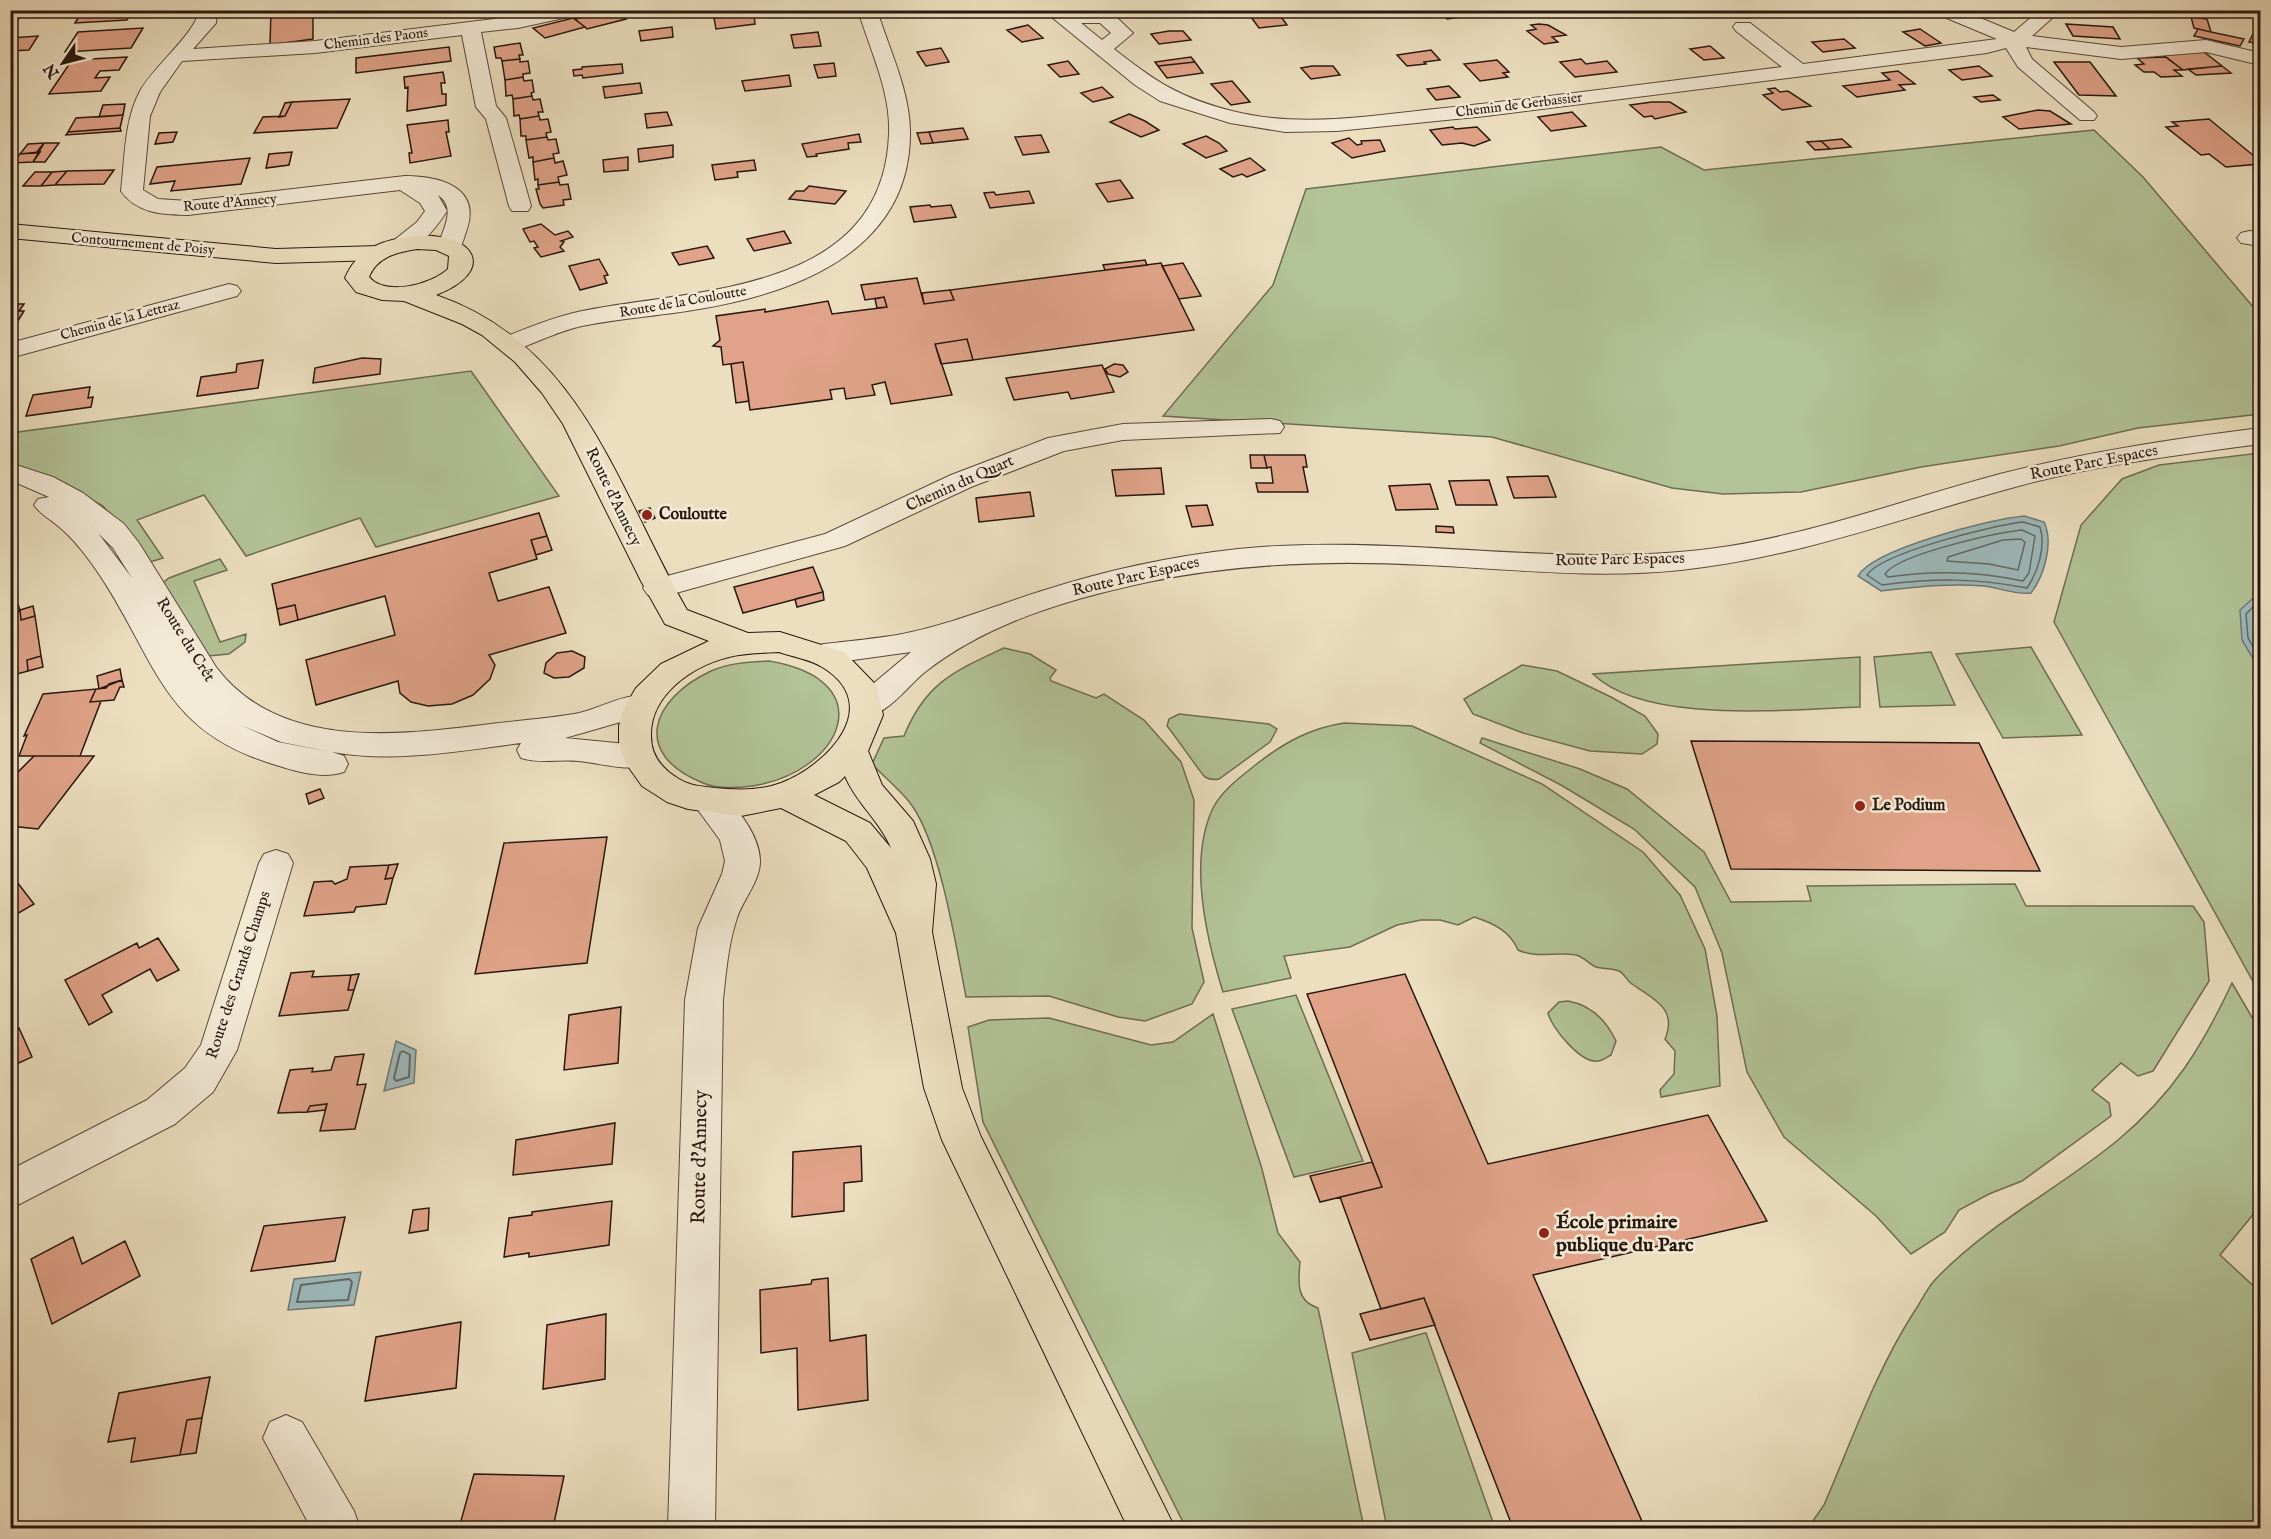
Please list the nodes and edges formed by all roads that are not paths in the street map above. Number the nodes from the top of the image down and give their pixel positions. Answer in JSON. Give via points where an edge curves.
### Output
{"nodes":[{"id":1,"x":15,"y":10,"type":"edge"},
{"id":2,"x":208,"y":10,"type":"edge"},
{"id":3,"x":575,"y":10,"type":"edge"},
{"id":4,"x":867,"y":10,"type":"edge"},
{"id":5,"x":1944,"y":10,"type":"edge"},
{"id":6,"x":2052,"y":10,"type":"edge"},
{"id":7,"x":1057,"y":14,"type":"edge"},
{"id":8,"x":10,"y":17,"type":"edge"},
{"id":9,"x":1743,"y":27,"type":"dead end"},
{"id":10,"x":471,"y":28,"type":"junction"},
{"id":11,"x":2016,"y":40,"type":"junction"},
{"id":12,"x":1101,"y":49,"type":"junction"},
{"id":13,"x":2260,"y":59,"type":"edge"},
{"id":14,"x":170,"y":63,"type":"junction"},
{"id":15,"x":1798,"y":70,"type":"junction"},
{"id":16,"x":2088,"y":116,"type":"dead end"},
{"id":17,"x":392,"y":185,"type":"junction"},
{"id":18,"x":520,"y":206,"type":"dead end"},
{"id":19,"x":10,"y":231,"type":"edge"},
{"id":20,"x":400,"y":245,"type":"junction"},
{"id":21,"x":450,"y":246,"type":"junction"},
{"id":22,"x":378,"y":253,"type":"junction"},
{"id":23,"x":276,"y":256,"type":"junction"},
{"id":24,"x":356,"y":276,"type":"junction"},
{"id":25,"x":451,"y":279,"type":"junction"},
{"id":26,"x":229,"y":291,"type":"dead end"},
{"id":27,"x":407,"y":294,"type":"junction"},
{"id":28,"x":501,"y":338,"type":"junction"},
{"id":29,"x":10,"y":351,"type":"edge"},
{"id":30,"x":1271,"y":427,"type":"dead end"},
{"id":31,"x":2260,"y":436,"type":"edge"},
{"id":32,"x":10,"y":471,"type":"edge"},
{"id":33,"x":10,"y":490,"type":"edge"},
{"id":34,"x":658,"y":588,"type":"junction"},
{"id":35,"x":676,"y":617,"type":"junction"},
{"id":36,"x":974,"y":625,"type":"junction"},
{"id":37,"x":746,"y":644,"type":"junction"},
{"id":38,"x":824,"y":654,"type":"junction"},
{"id":39,"x":669,"y":674,"type":"junction"},
{"id":40,"x":641,"y":705,"type":"junction"},
{"id":41,"x":866,"y":707,"type":"junction"},
{"id":42,"x":852,"y":752,"type":"junction"},
{"id":43,"x":637,"y":757,"type":"junction"},
{"id":44,"x":787,"y":796,"type":"junction"},
{"id":45,"x":710,"y":803,"type":"junction"},
{"id":46,"x":276,"y":863,"type":"dead end"},
{"id":47,"x":914,"y":933,"type":"junction"},
{"id":48,"x":10,"y":1191,"type":"edge"},
{"id":49,"x":286,"y":1438,"type":"dead end"},
{"id":50,"x":337,"y":1528,"type":"edge"},
{"id":51,"x":692,"y":1528,"type":"edge"},
{"id":52,"x":1152,"y":1528,"type":"edge"}],
"edges":[{"from":1,"to":8,"type":"street"},
{"from":2,"to":14,"type":"street","name":"Route d'Annecy","via":[[207,23]]},
{"from":3,"to":10,"type":"street","name":"Chemin des Paons"},
{"from":4,"to":28,"type":"street","name":"Route de la Couloutte","via":[[893,94],[900,133],[896,172],[887,199],[864,233],[811,267],[773,283],[717,299],[581,319]]},
{"from":5,"to":11,"type":"street"},
{"from":6,"to":11,"type":"street"},
{"from":7,"to":12,"type":"street","name":"Chemin de Gerbassier"},
{"from":7,"to":12,"type":"street","via":[[1105,17],[1123,33]]},
{"from":9,"to":15,"type":"street"},
{"from":10,"to":14,"type":"street","name":"Chemin des Paons"},
{"from":10,"to":18,"type":"street","via":[[486,107],[496,118]]},
{"from":11,"to":13,"type":"street","via":[[2121,53],[2206,46]]},
{"from":11,"to":15,"type":"street","name":"Chemin de Gerbassier"},
{"from":11,"to":16,"type":"street","via":[[2016,51],[2025,63]]},
{"from":12,"to":15,"type":"street","name":"Chemin de Gerbassier","via":[[1149,86],[1178,102],[1230,117],[1285,126],[1486,110]]},
{"from":14,"to":17,"type":"street","name":"Route d'Annecy","via":[[150,91],[140,116],[132,191],[147,202],[201,208]]},
{"from":17,"to":20,"type":"street","name":"Route d'Annecy","via":[[422,194],[436,212],[425,227]]},
{"from":17,"to":21,"type":"street","name":"Route d'Annecy","via":[[426,184],[447,191],[458,204],[459,212]]},
{"from":19,"to":23,"type":"main road","name":"Contournement de Poisy"},
{"from":20,"to":21,"type":"main road","name":"Route d'Annecy","via":[[426,242]]},
{"from":20,"to":22,"type":"main road","name":"Route d'Annecy"},
{"from":21,"to":25,"type":"main road","via":[[464,261]]},
{"from":22,"to":23,"type":"main road","name":"Contournement de Poisy"},
{"from":22,"to":24,"type":"main road","name":"Route d'Annecy","via":[[359,268]]},
{"from":23,"to":24,"type":"main road","name":"Contournement de Poisy"},
{"from":24,"to":27,"type":"main road","name":"Route d'Annecy","via":[[366,289]]},
{"from":25,"to":27,"type":"main road","name":"Route d'Annecy"},
{"from":25,"to":28,"type":"main road","name":"Route d'Annecy"},
{"from":26,"to":29,"type":"street","name":"Chemin de la Lettraz"},
{"from":27,"to":28,"type":"main road","name":"Route d'Annecy","via":[[462,314]]},
{"from":28,"to":34,"type":"main road","name":"Route d'Annecy","via":[[562,402],[587,442]]},
{"from":30,"to":34,"type":"street","name":"Chemin du Quart","via":[[1123,432],[1058,444],[961,481],[835,540]]},
{"from":31,"to":36,"type":"street","name":"Route Parc Espaces","via":[[2061,468],[1977,488],[1862,525],[1727,555],[1590,564],[1408,555],[1257,555],[1133,575],[1042,600]]},
{"from":32,"to":40,"type":"street","name":"Route du Crêt","via":[[60,490],[114,530],[207,679],[231,704],[269,726],[323,742],[393,746],[576,725]]},
{"from":33,"to":43,"type":"street","name":"Route du Crêt","via":[[51,507],[86,536],[108,565],[192,705],[230,735],[256,747],[317,763],[353,766],[390,766],[556,748]]},
{"from":34,"to":35,"type":"main road","name":"Route d'Annecy"},
{"from":35,"to":37,"type":"main road"},
{"from":35,"to":39,"type":"main road"},
{"from":36,"to":38,"type":"street","name":"Route Parc Espaces","via":[[899,645]]},
{"from":36,"to":41,"type":"street","name":"Route Parc Espaces","via":[[915,664]]},
{"from":37,"to":38,"type":"main road","via":[[780,642]]},
{"from":37,"to":39,"type":"main road","via":[[718,649]]},
{"from":38,"to":41,"type":"main road","via":[[858,680]]},
{"from":39,"to":40,"type":"main road"},
{"from":40,"to":43,"type":"main road","via":[[633,731]]},
{"from":41,"to":42,"type":"main road","via":[[865,727]]},
{"from":42,"to":44,"type":"main road","via":[[835,770]]},
{"from":42,"to":47,"type":"main road","via":[[868,790],[901,831],[913,859],[918,884]]},
{"from":43,"to":45,"type":"main road","via":[[652,778],[677,794]]},
{"from":44,"to":45,"type":"main road","via":[[735,805]]},
{"from":44,"to":47,"type":"main road","via":[[858,832],[870,844],[882,861]]},
{"from":45,"to":51,"type":"street","name":"Route d'Annecy","via":[[736,838],[742,861],[739,879],[724,905],[709,959],[704,1000]]},
{"from":46,"to":48,"type":"street","name":"Route des Grands Champs","via":[[218,1050],[199,1080],[161,1112]]},
{"from":47,"to":52,"type":"main road","via":[[941,1079],[962,1140]]},
{"from":49,"to":50,"type":"street"}]}
